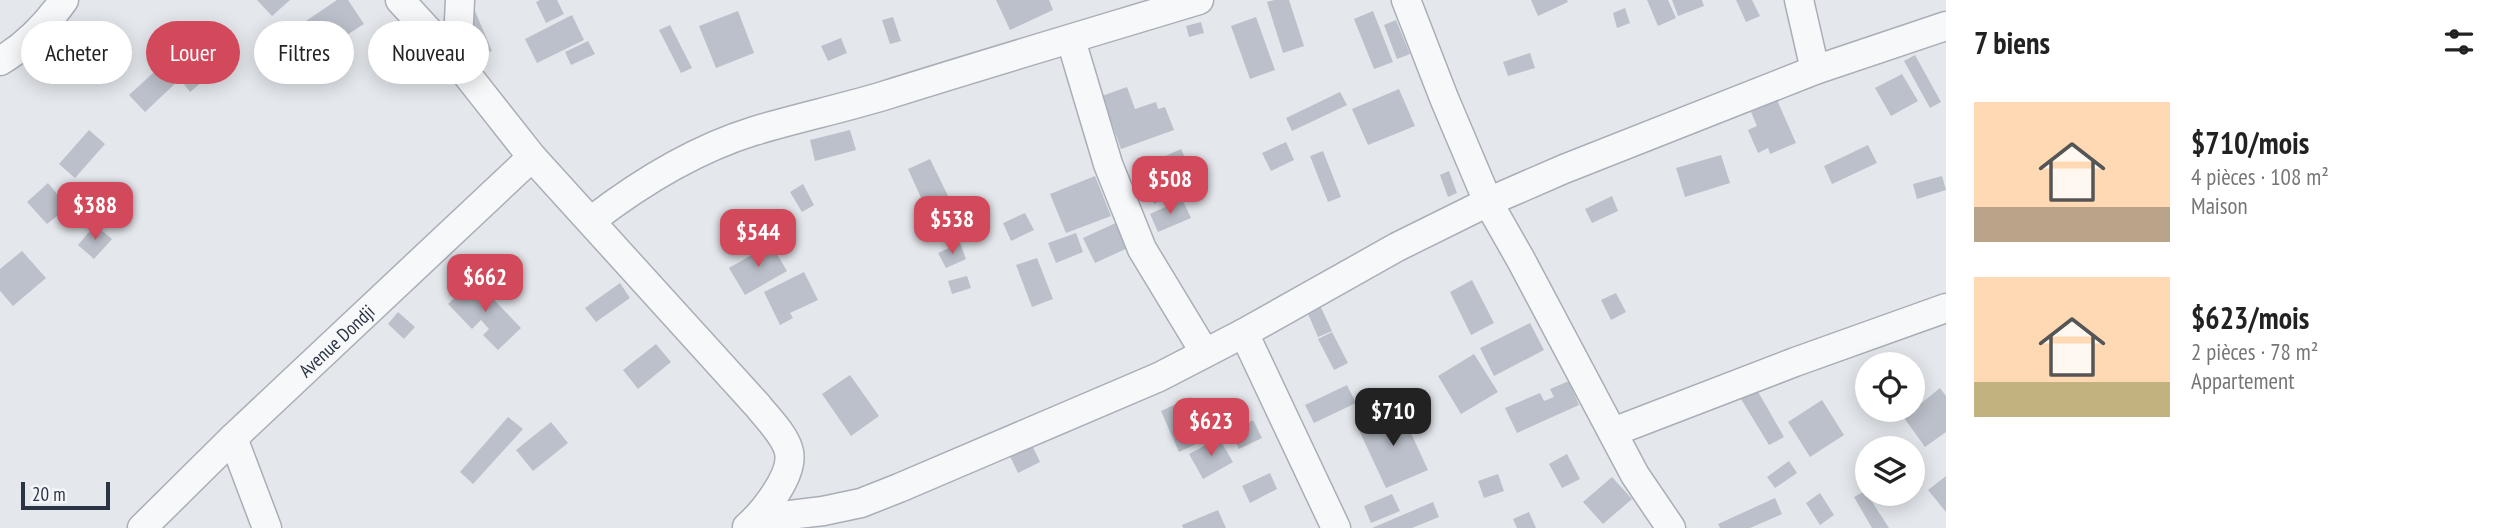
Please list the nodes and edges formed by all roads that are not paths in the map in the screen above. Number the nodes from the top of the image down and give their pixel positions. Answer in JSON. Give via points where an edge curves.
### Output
{"nodes":[{"id":1,"x":64,"y":0,"type":"edge"},
{"id":2,"x":400,"y":0,"type":"edge"},
{"id":3,"x":460,"y":0,"type":"edge"},
{"id":4,"x":1199,"y":0,"type":"edge"},
{"id":5,"x":1405,"y":0,"type":"edge"},
{"id":6,"x":1799,"y":0,"type":"edge"},
{"id":7,"x":1139,"y":9,"type":"edge"},
{"id":8,"x":419,"y":21,"type":"edge"},
{"id":9,"x":459,"y":21,"type":"edge"},
{"id":10,"x":1946,"y":26,"type":"edge"},
{"id":11,"x":1071,"y":40,"type":"junction"},
{"id":12,"x":0,"y":61,"type":"edge"},
{"id":13,"x":1815,"y":70,"type":"junction"},
{"id":14,"x":474,"y":84,"type":"edge"},
{"id":15,"x":532,"y":157,"type":"junction"},
{"id":16,"x":1488,"y":202,"type":"junction"},
{"id":17,"x":592,"y":220,"type":"junction"},
{"id":18,"x":1946,"y":308,"type":"edge"},
{"id":19,"x":1244,"y":333,"type":"junction"},
{"id":20,"x":1205,"y":354,"type":"junction"},
{"id":21,"x":1613,"y":432,"type":"junction"},
{"id":22,"x":233,"y":439,"type":"junction"},
{"id":23,"x":752,"y":523,"type":"edge"},
{"id":24,"x":142,"y":528,"type":"edge"},
{"id":25,"x":267,"y":528,"type":"edge"},
{"id":26,"x":1336,"y":528,"type":"edge"},
{"id":27,"x":1671,"y":528,"type":"edge"}],
"edges":[{"from":1,"to":12,"type":"street","via":[[48,22]]},
{"from":2,"to":8,"type":"street"},
{"from":3,"to":9,"type":"street"},
{"from":4,"to":7,"type":"street"},
{"from":5,"to":16,"type":"street"},
{"from":6,"to":13,"type":"street"},
{"from":7,"to":11,"type":"street"},
{"from":10,"to":13,"type":"street"},
{"from":11,"to":17,"type":"street","via":[[753,131],[660,174]]},
{"from":11,"to":20,"type":"street","via":[[1108,164],[1142,249]]},
{"from":13,"to":16,"type":"street"},
{"from":14,"to":15,"type":"street"},
{"from":15,"to":17,"type":"street"},
{"from":15,"to":22,"type":"street","name":"Avenue Dondji"},
{"from":16,"to":19,"type":"street"},
{"from":16,"to":21,"type":"street"},
{"from":17,"to":23,"type":"street","via":[[786,443],[789,467],[784,480]]},
{"from":18,"to":21,"type":"street"},
{"from":19,"to":20,"type":"street"},
{"from":19,"to":26,"type":"street"},
{"from":20,"to":23,"type":"street","via":[[861,503]]},
{"from":21,"to":27,"type":"street"},
{"from":22,"to":24,"type":"street","name":"Avenue Dondji"},
{"from":22,"to":25,"type":"street"}]}
